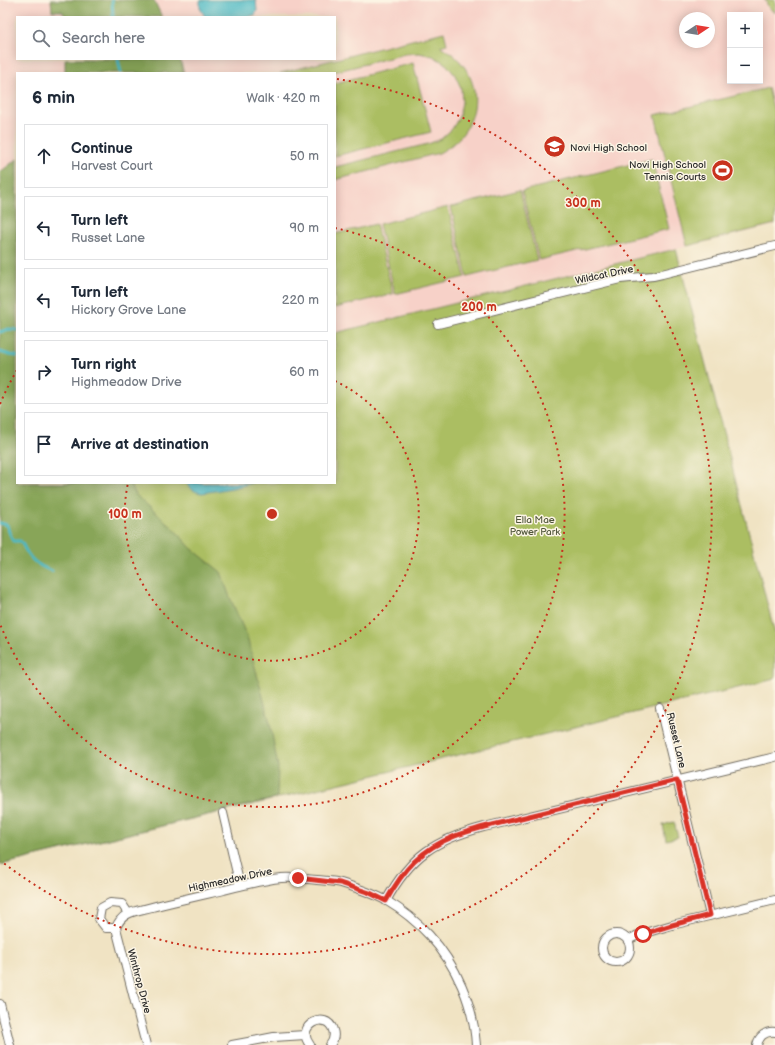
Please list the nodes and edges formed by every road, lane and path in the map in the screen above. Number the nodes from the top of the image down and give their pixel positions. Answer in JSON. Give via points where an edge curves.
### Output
{"nodes":[{"id":1,"x":775,"y":246,"type":"edge"},
{"id":2,"x":438,"y":324,"type":"dead end"},
{"id":3,"x":660,"y":708,"type":"dead end"},
{"id":4,"x":775,"y":757,"type":"edge"},
{"id":5,"x":677,"y":780,"type":"junction"},
{"id":6,"x":224,"y":813,"type":"dead end"},
{"id":7,"x":240,"y":886,"type":"junction"},
{"id":8,"x":775,"y":900,"type":"edge"},
{"id":9,"x":386,"y":901,"type":"junction"},
{"id":10,"x":128,"y":913,"type":"junction"},
{"id":11,"x":710,"y":915,"type":"junction"},
{"id":12,"x":117,"y":925,"type":"junction"},
{"id":13,"x":628,"y":940,"type":"dead end"},
{"id":14,"x":0,"y":1004,"type":"edge"},
{"id":15,"x":775,"y":1032,"type":"edge"},
{"id":16,"x":305,"y":1035,"type":"junction"},
{"id":17,"x":10,"y":1045,"type":"edge"},
{"id":18,"x":146,"y":1045,"type":"edge"},
{"id":19,"x":232,"y":1045,"type":"edge"},
{"id":20,"x":310,"y":1045,"type":"edge"},
{"id":21,"x":330,"y":1045,"type":"edge"},
{"id":22,"x":476,"y":1045,"type":"edge"},
{"id":23,"x":757,"y":1045,"type":"edge"}],
"edges":[{"from":1,"to":2,"type":"street","name":"Wildcat Drive","via":[[653,276],[620,279]]},
{"from":3,"to":5,"type":"street","name":"Russet Lane"},
{"from":4,"to":5,"type":"street"},
{"from":5,"to":9,"type":"street","via":[[456,835],[444,840],[413,862]]},
{"from":5,"to":11,"type":"street","name":"Russet Lane"},
{"from":6,"to":7,"type":"street"},
{"from":7,"to":9,"type":"street","name":"Highmeadow Drive","via":[[281,878],[298,878],[340,883]]},
{"from":7,"to":10,"type":"street","name":"Highmeadow Drive"},
{"from":8,"to":11,"type":"street"},
{"from":9,"to":22,"type":"street","name":"Highmeadow Drive","via":[[414,920],[442,951],[463,990],[474,1023]]},
{"from":10,"to":12,"type":"street","name":"Highmeadow Drive"},
{"from":10,"to":12,"type":"street","via":[[122,904],[110,903],[101,908],[99,919],[106,928]]},
{"from":11,"to":13,"type":"street","via":[[650,931]]},
{"from":12,"to":18,"type":"street","name":"Winthrop Drive"},
{"from":14,"to":17,"type":"street"},
{"from":15,"to":23,"type":"street","via":[[759,1038]]},
{"from":16,"to":19,"type":"street"},
{"from":16,"to":20,"type":"street"},
{"from":16,"to":21,"type":"street","via":[[311,1023],[325,1021],[334,1031]]}]}
